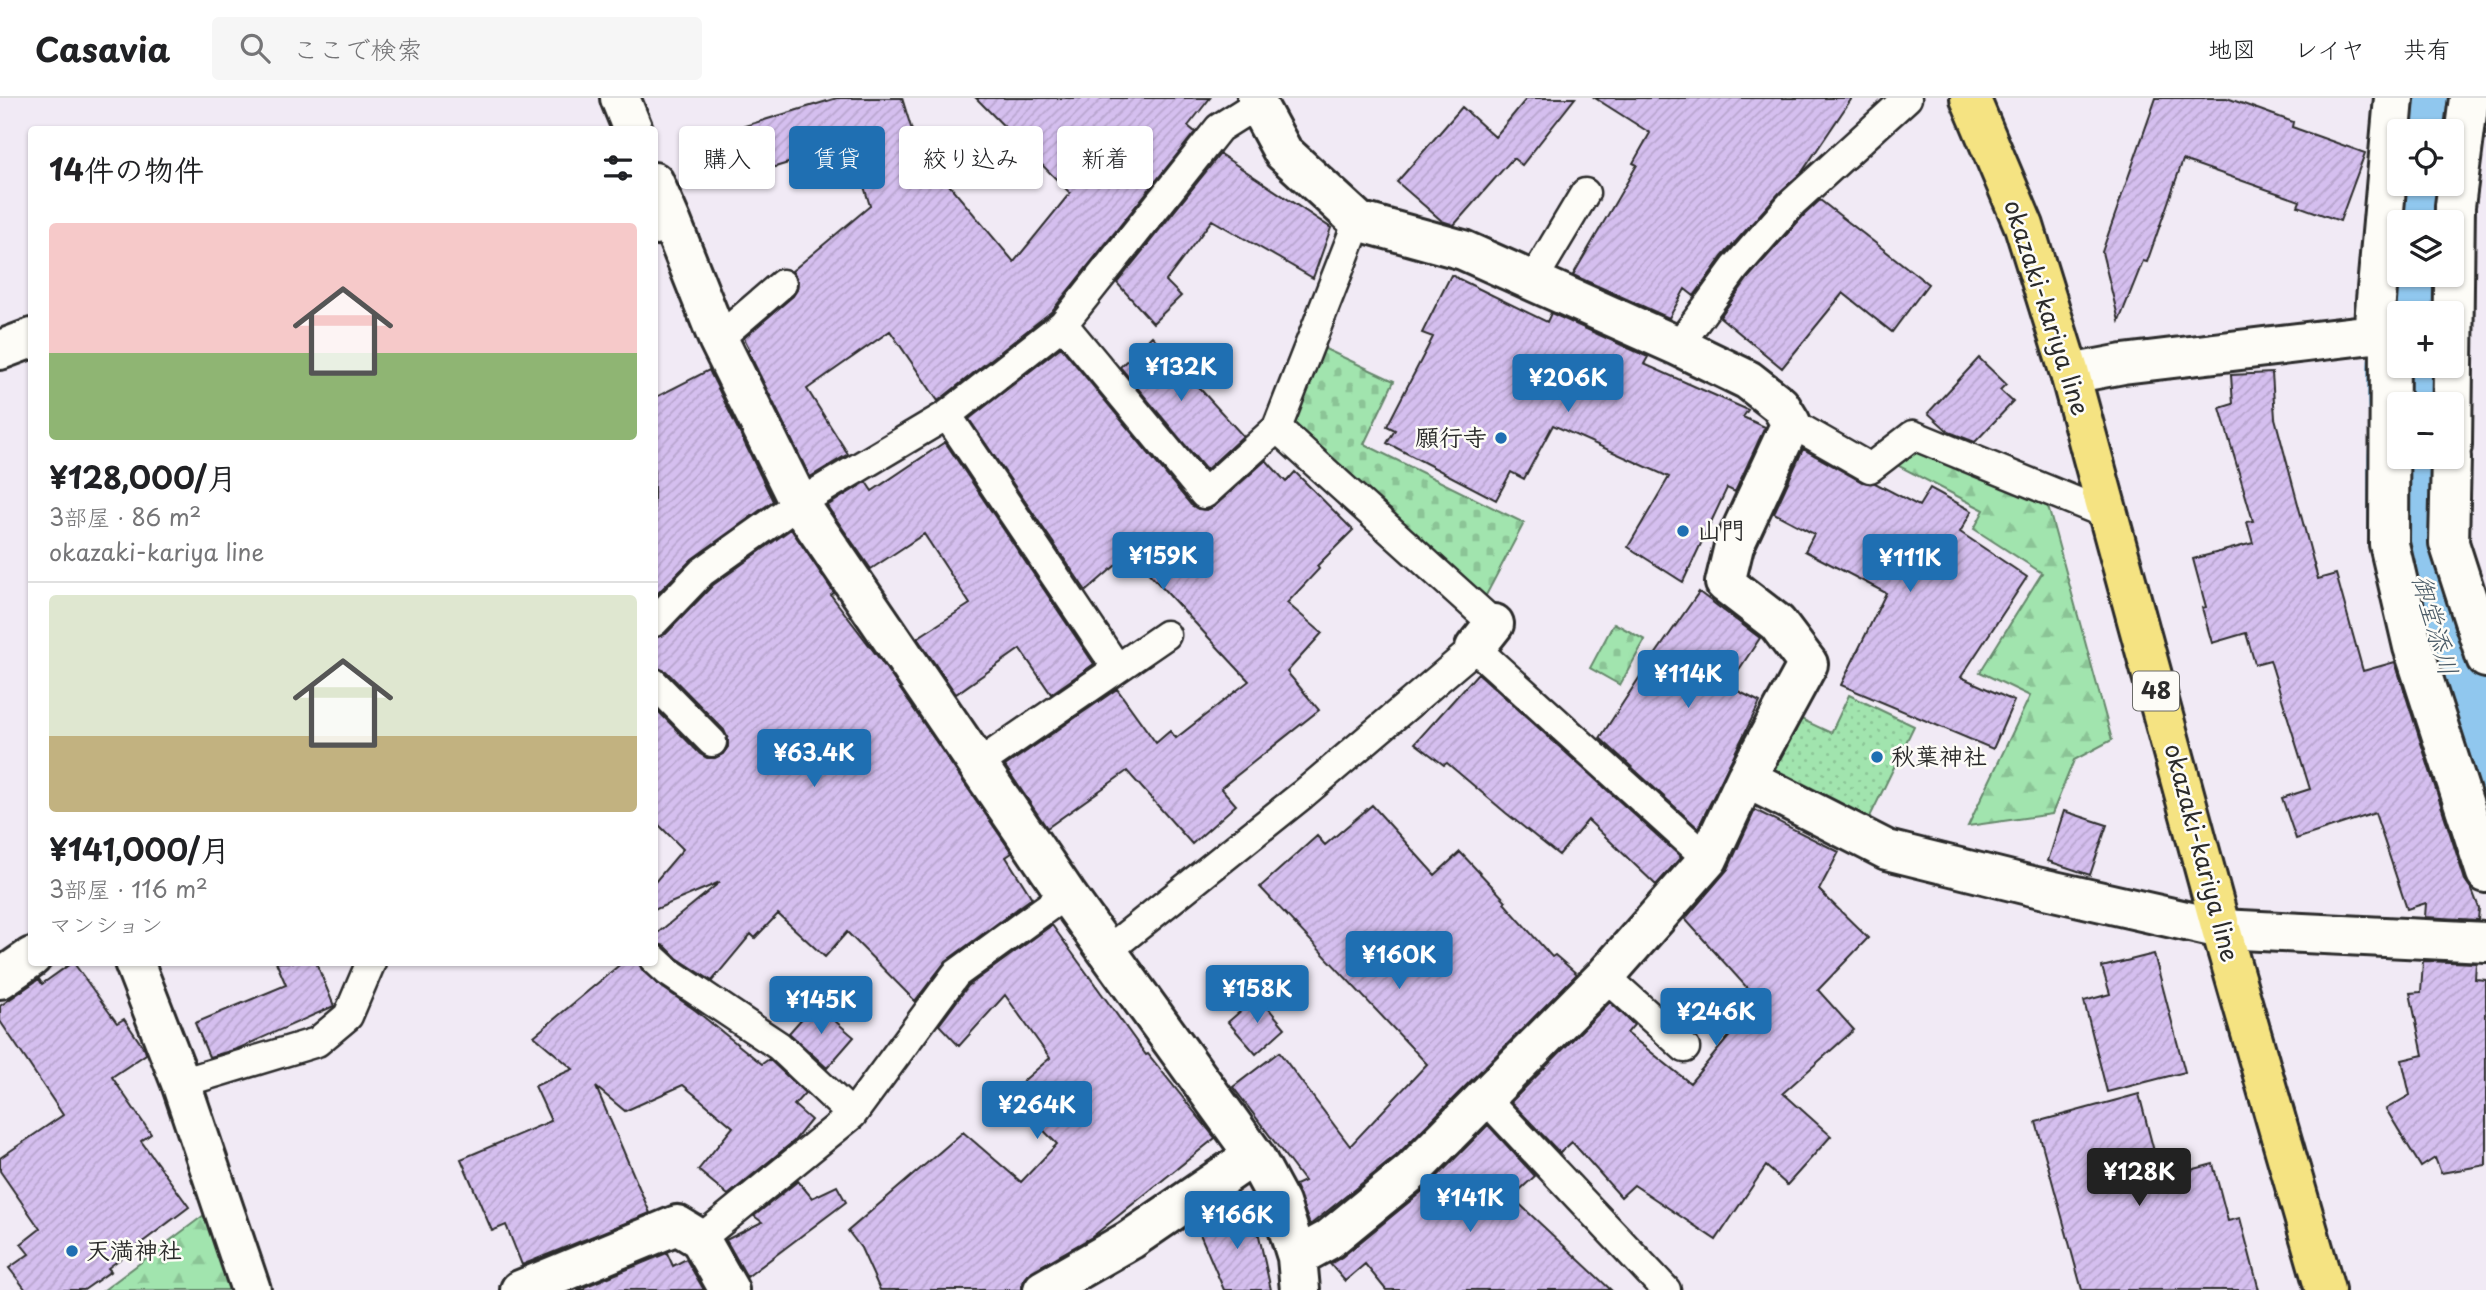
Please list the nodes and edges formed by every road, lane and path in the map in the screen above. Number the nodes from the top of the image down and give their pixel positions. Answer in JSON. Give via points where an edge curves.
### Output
{"nodes":[{"id":1,"x":620,"y":98,"type":"edge"},
{"id":2,"x":1907,"y":98,"type":"edge"},
{"id":3,"x":1970,"y":98,"type":"edge"},
{"id":4,"x":2394,"y":98,"type":"edge"},
{"id":5,"x":2469,"y":98,"type":"edge"},
{"id":6,"x":1257,"y":101,"type":"edge"},
{"id":7,"x":631,"y":126,"type":"edge"},
{"id":8,"x":1585,"y":193,"type":"dead end"},
{"id":9,"x":658,"y":200,"type":"edge"},
{"id":10,"x":1358,"y":221,"type":"junction"},
{"id":11,"x":663,"y":223,"type":"edge"},
{"id":12,"x":1532,"y":280,"type":"junction"},
{"id":13,"x":782,"y":284,"type":"dead end"},
{"id":14,"x":2388,"y":301,"type":"edge"},
{"id":15,"x":2461,"y":301,"type":"edge"},
{"id":16,"x":1063,"y":324,"type":"junction"},
{"id":17,"x":2387,"y":336,"type":"edge"},
{"id":18,"x":718,"y":339,"type":"junction"},
{"id":19,"x":28,"y":340,"type":"edge"},
{"id":20,"x":1678,"y":346,"type":"junction"},
{"id":21,"x":0,"y":350,"type":"edge"},
{"id":22,"x":2070,"y":374,"type":"junction"},
{"id":23,"x":2387,"y":378,"type":"edge"},
{"id":24,"x":947,"y":415,"type":"junction"},
{"id":25,"x":1791,"y":423,"type":"junction"},
{"id":26,"x":1277,"y":428,"type":"junction"},
{"id":27,"x":2451,"y":469,"type":"edge"},
{"id":28,"x":799,"y":503,"type":"junction"},
{"id":29,"x":2109,"y":515,"type":"junction"},
{"id":30,"x":658,"y":618,"type":"edge"},
{"id":31,"x":1166,"y":635,"type":"dead end"},
{"id":32,"x":1484,"y":636,"type":"junction"},
{"id":33,"x":2486,"y":658,"type":"edge"},
{"id":34,"x":1117,"y":668,"type":"junction"},
{"id":35,"x":658,"y":687,"type":"edge"},
{"id":36,"x":712,"y":741,"type":"dead end"},
{"id":37,"x":977,"y":765,"type":"junction"},
{"id":38,"x":1746,"y":778,"type":"junction"},
{"id":39,"x":1708,"y":859,"type":"junction"},
{"id":40,"x":2486,"y":873,"type":"edge"},
{"id":41,"x":1066,"y":894,"type":"junction"},
{"id":42,"x":2221,"y":929,"type":"junction"},
{"id":43,"x":2486,"y":942,"type":"edge"},
{"id":44,"x":1107,"y":951,"type":"junction"},
{"id":45,"x":28,"y":960,"type":"edge"},
{"id":46,"x":658,"y":963,"type":"edge"},
{"id":47,"x":136,"y":966,"type":"edge"},
{"id":48,"x":369,"y":966,"type":"edge"},
{"id":49,"x":1605,"y":976,"type":"junction"},
{"id":50,"x":0,"y":979,"type":"edge"},
{"id":51,"x":1685,"y":1048,"type":"dead end"},
{"id":52,"x":181,"y":1083,"type":"junction"},
{"id":53,"x":1484,"y":1097,"type":"junction"},
{"id":54,"x":852,"y":1115,"type":"junction"},
{"id":55,"x":1254,"y":1155,"type":"junction"},
{"id":56,"x":700,"y":1239,"type":"junction"},
{"id":57,"x":1299,"y":1274,"type":"edge"},
{"id":58,"x":251,"y":1290,"type":"edge"},
{"id":59,"x":520,"y":1290,"type":"edge"},
{"id":60,"x":729,"y":1290,"type":"edge"},
{"id":61,"x":1043,"y":1290,"type":"edge"},
{"id":62,"x":1667,"y":1290,"type":"edge"},
{"id":63,"x":2325,"y":1290,"type":"edge"}],
"edges":[{"from":1,"to":7,"type":"street"},
{"from":2,"to":20,"type":"lane","via":[[1792,203],[1735,268]]},
{"from":3,"to":22,"type":"main road","name":"okazaki-kariya line","number":"48","via":[[2024,226]]},
{"from":4,"to":14,"type":"street"},
{"from":5,"to":15,"type":"street","via":[[2455,206]]},
{"from":6,"to":10,"type":"street","via":[[1283,152]]},
{"from":6,"to":16,"type":"lane","via":[[1219,128]]},
{"from":8,"to":12,"type":"lane"},
{"from":9,"to":11,"type":"street"},
{"from":10,"to":12,"type":"street","via":[[1463,250]]},
{"from":10,"to":26,"type":"lane"},
{"from":11,"to":18,"type":"street"},
{"from":12,"to":20,"type":"street"},
{"from":13,"to":18,"type":"lane"},
{"from":16,"to":24,"type":"lane"},
{"from":16,"to":26,"type":"lane","via":[[1204,494]]},
{"from":17,"to":22,"type":"street","via":[[2123,364]]},
{"from":18,"to":28,"type":"street"},
{"from":19,"to":21,"type":"street"},
{"from":20,"to":25,"type":"street","via":[[1748,380],[1780,405]]},
{"from":22,"to":29,"type":"main road","name":"okazaki-kariya line","number":"48"},
{"from":23,"to":40,"type":"street","via":[[2389,544],[2413,647]]},
{"from":24,"to":28,"type":"lane"},
{"from":24,"to":34,"type":"lane"},
{"from":25,"to":29,"type":"lane","via":[[1870,468],[1913,435]]},
{"from":25,"to":38,"type":"street","via":[[1734,546],[1725,583],[1777,623],[1808,664]]},
{"from":26,"to":32,"type":"lane"},
{"from":27,"to":33,"type":"street","via":[[2449,543]]},
{"from":28,"to":30,"type":"lane","via":[[702,572]]},
{"from":28,"to":37,"type":"street"},
{"from":29,"to":42,"type":"main road","name":"okazaki-kariya line","number":"48"},
{"from":31,"to":34,"type":"lane"},
{"from":32,"to":39,"type":"lane"},
{"from":32,"to":44,"type":"lane","via":[[1301,795]]},
{"from":34,"to":37,"type":"lane"},
{"from":35,"to":36,"type":"lane"},
{"from":37,"to":41,"type":"street"},
{"from":38,"to":39,"type":"street"},
{"from":38,"to":42,"type":"street","via":[[1886,849]]},
{"from":39,"to":49,"type":"street"},
{"from":41,"to":44,"type":"street"},
{"from":41,"to":54,"type":"lane","via":[[956,974]]},
{"from":42,"to":43,"type":"street"},
{"from":42,"to":63,"type":"main road","name":"okazaki-kariya line","number":"48"},
{"from":44,"to":55,"type":"street"},
{"from":45,"to":50,"type":"street"},
{"from":46,"to":54,"type":"lane","via":[[779,1046]]},
{"from":47,"to":52,"type":"street"},
{"from":48,"to":52,"type":"lane","via":[[348,1016],[317,1042]]},
{"from":49,"to":51,"type":"lane"},
{"from":49,"to":53,"type":"street"},
{"from":52,"to":58,"type":"street"},
{"from":53,"to":57,"type":"street","via":[[1411,1172],[1328,1240]]},
{"from":53,"to":62,"type":"lane"},
{"from":54,"to":56,"type":"lane"},
{"from":55,"to":57,"type":"street","via":[[1280,1203]]},
{"from":55,"to":61,"type":"street","via":[[1130,1240]]},
{"from":56,"to":59,"type":"street","via":[[677,1224]]},
{"from":56,"to":60,"type":"street"}]}
